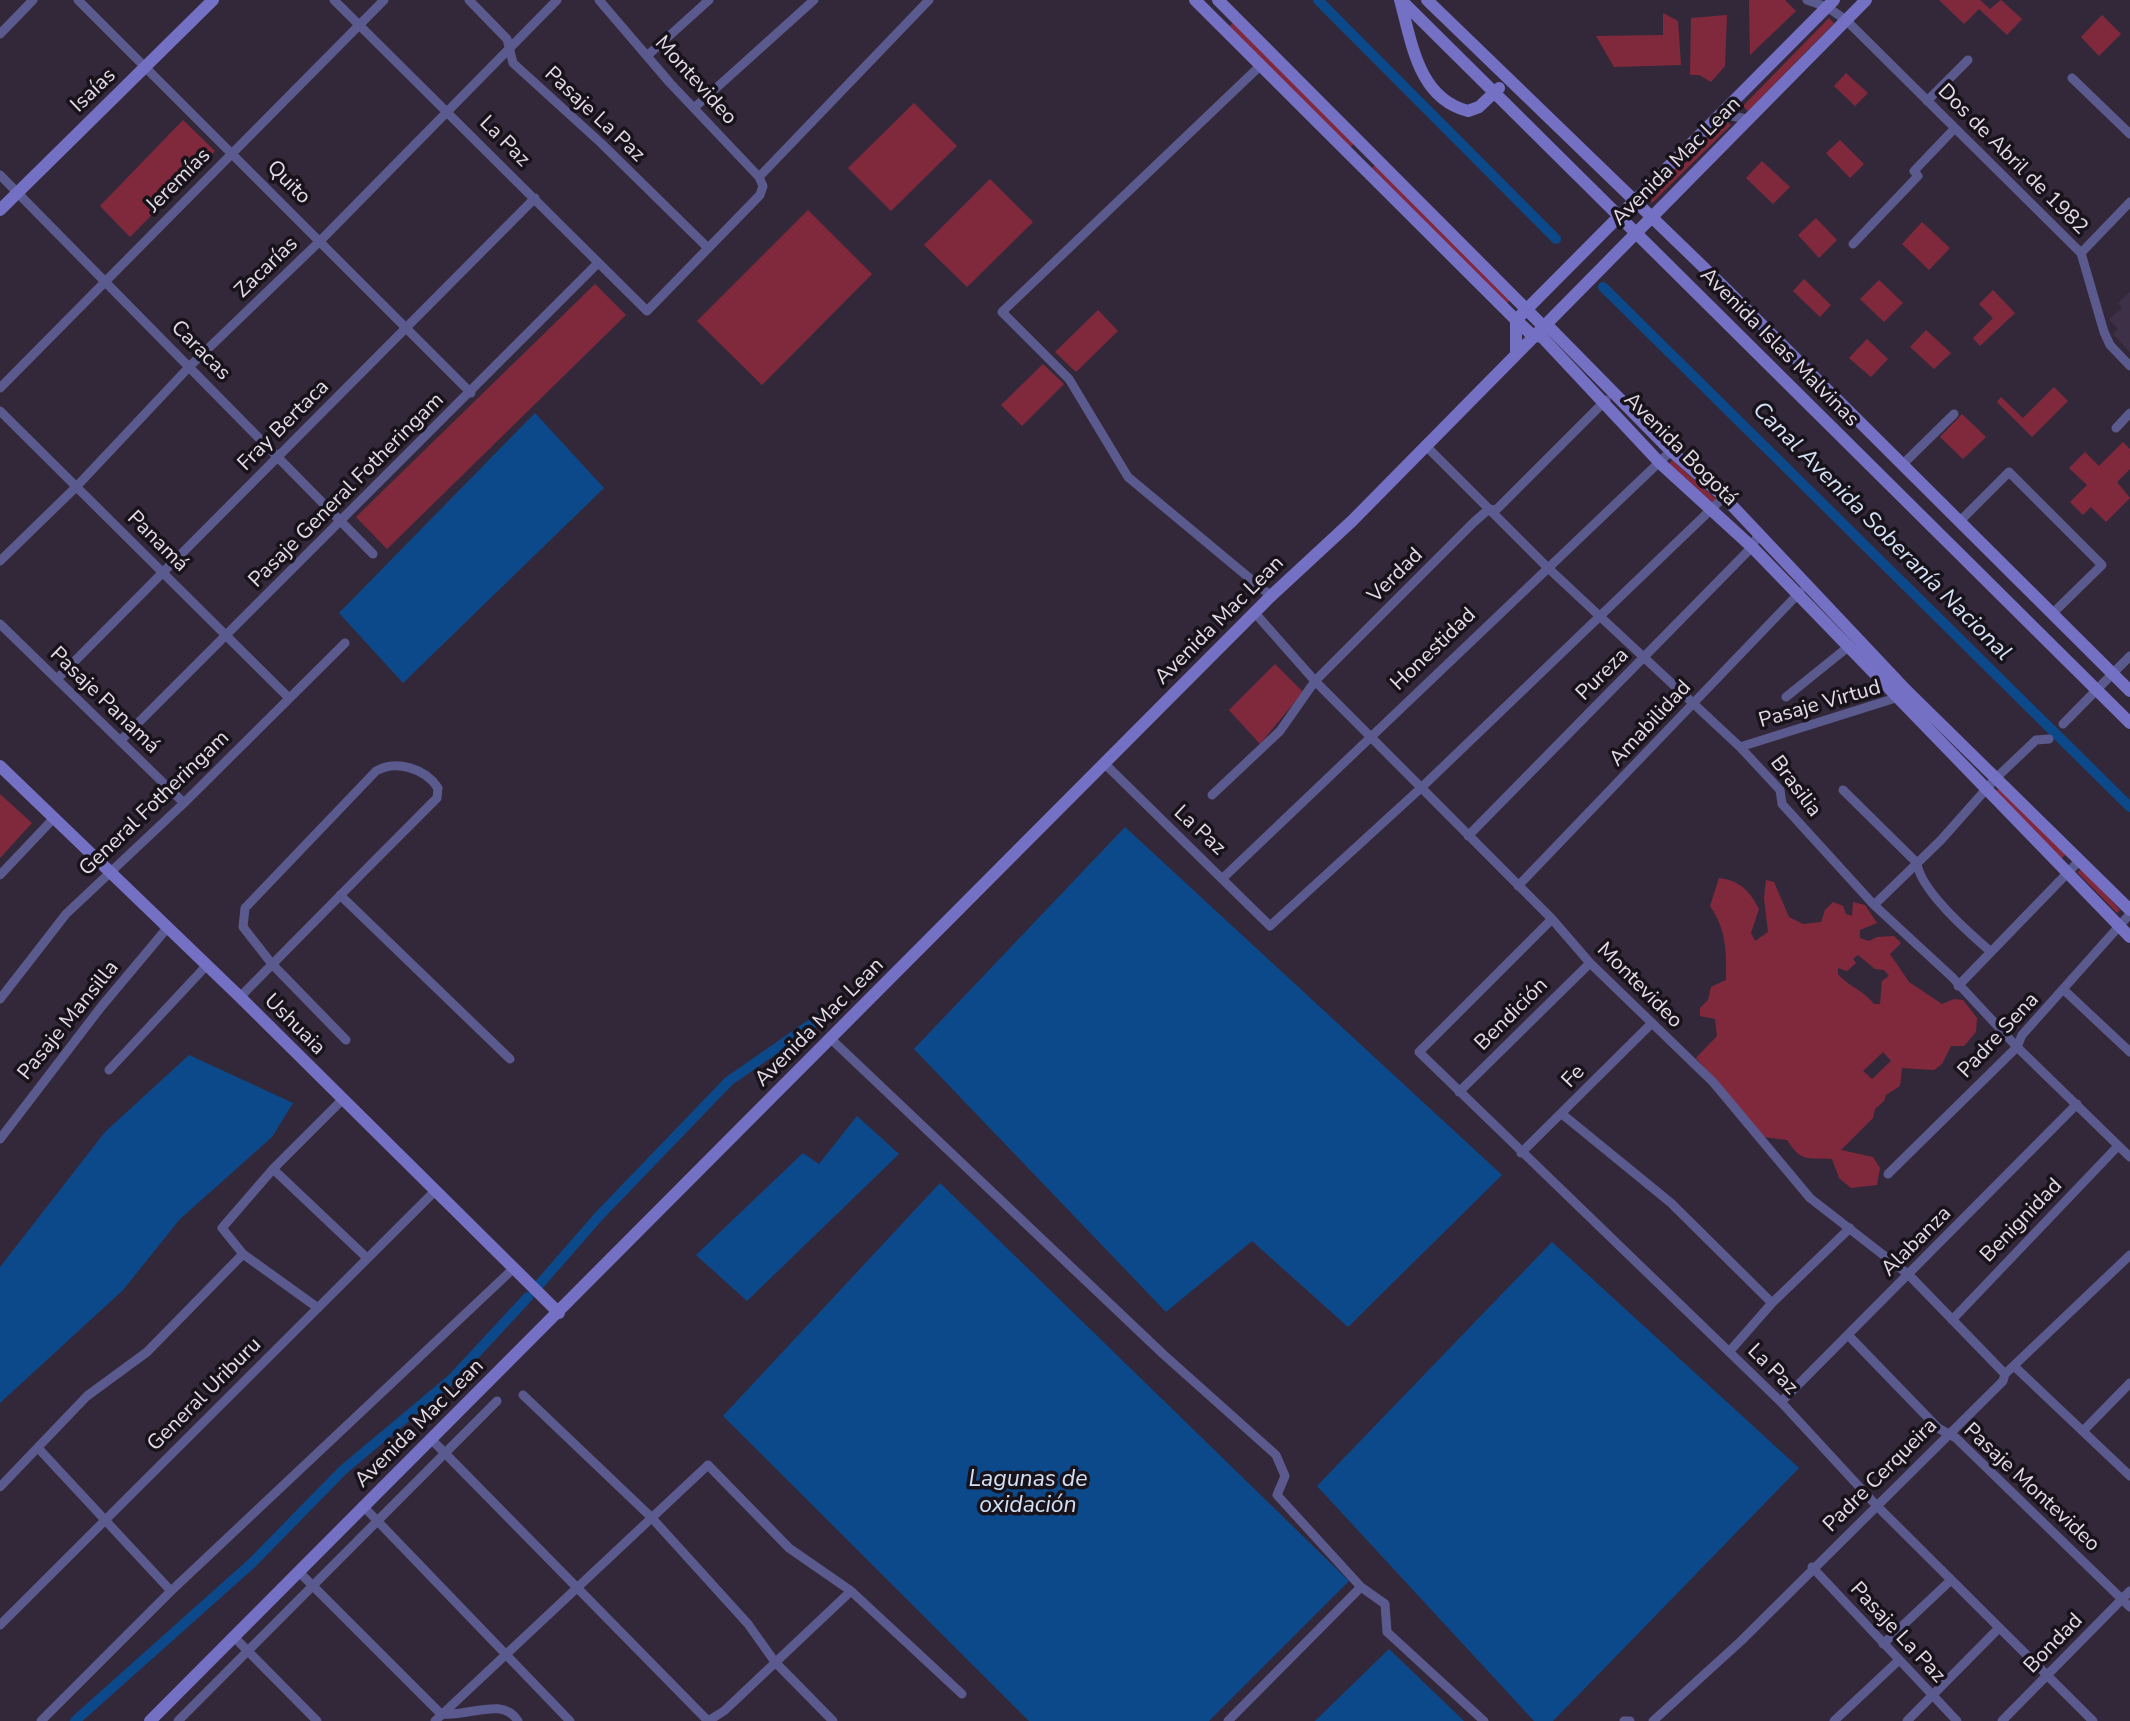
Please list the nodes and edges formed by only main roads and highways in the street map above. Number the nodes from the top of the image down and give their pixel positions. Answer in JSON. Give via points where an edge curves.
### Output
{"nodes":[{"id":1,"x":214,"y":0,"type":"edge"},
{"id":2,"x":1195,"y":0,"type":"edge"},
{"id":3,"x":1218,"y":0,"type":"edge"},
{"id":4,"x":1401,"y":0,"type":"edge"},
{"id":5,"x":1427,"y":0,"type":"edge"},
{"id":6,"x":1866,"y":0,"type":"edge"},
{"id":7,"x":1831,"y":3,"type":"edge"},
{"id":8,"x":1505,"y":78,"type":"junction"},
{"id":9,"x":1495,"y":93,"type":"junction"},
{"id":10,"x":1367,"y":150,"type":"junction"},
{"id":11,"x":1357,"y":162,"type":"junction"},
{"id":12,"x":1635,"y":201,"type":"junction"},
{"id":13,"x":0,"y":209,"type":"edge"},
{"id":14,"x":1650,"y":216,"type":"junction"},
{"id":15,"x":1620,"y":219,"type":"junction"},
{"id":16,"x":1634,"y":233,"type":"junction"},
{"id":17,"x":1527,"y":309,"type":"junction"},
{"id":18,"x":1516,"y":320,"type":"junction"},
{"id":19,"x":1542,"y":325,"type":"junction"},
{"id":20,"x":1532,"y":335,"type":"junction"},
{"id":21,"x":1516,"y":351,"type":"junction"},
{"id":22,"x":1755,"y":541,"type":"junction"},
{"id":23,"x":2130,"y":691,"type":"edge"},
{"id":24,"x":1903,"y":696,"type":"junction"},
{"id":25,"x":2130,"y":723,"type":"edge"},
{"id":26,"x":0,"y":766,"type":"edge"},
{"id":27,"x":2130,"y":912,"type":"edge"},
{"id":28,"x":2130,"y":937,"type":"edge"},
{"id":29,"x":559,"y":1313,"type":"junction"},
{"id":30,"x":150,"y":1721,"type":"edge"}],
"edges":[{"from":1,"to":13,"type":"main road","name":"Isaías"},
{"from":2,"to":11,"type":"main road","name":"Avenida Bogotá"},
{"from":3,"to":10,"type":"main road","name":"Avenida Bogotá"},
{"from":4,"to":9,"type":"main road","name":"Avenida Islas Malvinas"},
{"from":4,"to":9,"type":"main road","via":[[1418,64],[1442,101],[1468,111]]},
{"from":5,"to":8,"type":"main road","name":"Avenida Islas Malvinas"},
{"from":6,"to":14,"type":"main road","name":"Avenida Mac Lean"},
{"from":7,"to":12,"type":"main road","name":"Avenida Mac Lean"},
{"from":8,"to":9,"type":"main road"},
{"from":8,"to":12,"type":"main road","name":"Avenida Islas Malvinas"},
{"from":9,"to":15,"type":"main road","name":"Avenida Islas Malvinas"},
{"from":10,"to":11,"type":"main road"},
{"from":10,"to":17,"type":"main road","name":"Avenida Bogotá"},
{"from":11,"to":18,"type":"main road","name":"Avenida Bogotá"},
{"from":12,"to":14,"type":"main road","name":"Avenida Islas Malvinas"},
{"from":12,"to":15,"type":"main road","name":"Avenida Mac Lean"},
{"from":14,"to":16,"type":"main road","name":"Avenida Mac Lean"},
{"from":14,"to":23,"type":"main road","name":"Avenida Islas Malvinas"},
{"from":15,"to":16,"type":"main road","name":"Avenida Islas Malvinas"},
{"from":15,"to":17,"type":"main road","name":"Avenida Mac Lean"},
{"from":16,"to":19,"type":"main road","name":"Avenida Mac Lean"},
{"from":16,"to":25,"type":"main road","name":"Avenida Islas Malvinas"},
{"from":17,"to":18,"type":"main road","name":"Avenida Mac Lean"},
{"from":17,"to":19,"type":"main road","name":"Avenida Bogotá"},
{"from":18,"to":20,"type":"main road","name":"Avenida Bogotá"},
{"from":18,"to":21,"type":"main road"},
{"from":19,"to":20,"type":"main road","name":"Avenida Mac Lean"},
{"from":19,"to":22,"type":"main road","name":"Avenida Bogotá","via":[[1724,497]]},
{"from":20,"to":21,"type":"main road","name":"Avenida Mac Lean"},
{"from":20,"to":22,"type":"main road","name":"Avenida Bogotá","via":[[1542,337],[1660,463]]},
{"from":21,"to":29,"type":"main road","name":"Avenida Mac Lean","via":[[1352,521],[1271,596]]},
{"from":22,"to":24,"type":"main road","name":"Avenida Bogotá","via":[[1807,584]]},
{"from":22,"to":24,"type":"main road","name":"Avenida Bogotá","via":[[1796,595]]},
{"from":24,"to":27,"type":"main road","name":"Avenida Bogotá","via":[[1996,778]]},
{"from":24,"to":28,"type":"main road","name":"Avenida Bogotá","via":[[1986,790]]},
{"from":26,"to":29,"type":"main road","name":"Ushuaia"},
{"from":29,"to":30,"type":"main road","name":"Avenida Mac Lean"}]}
